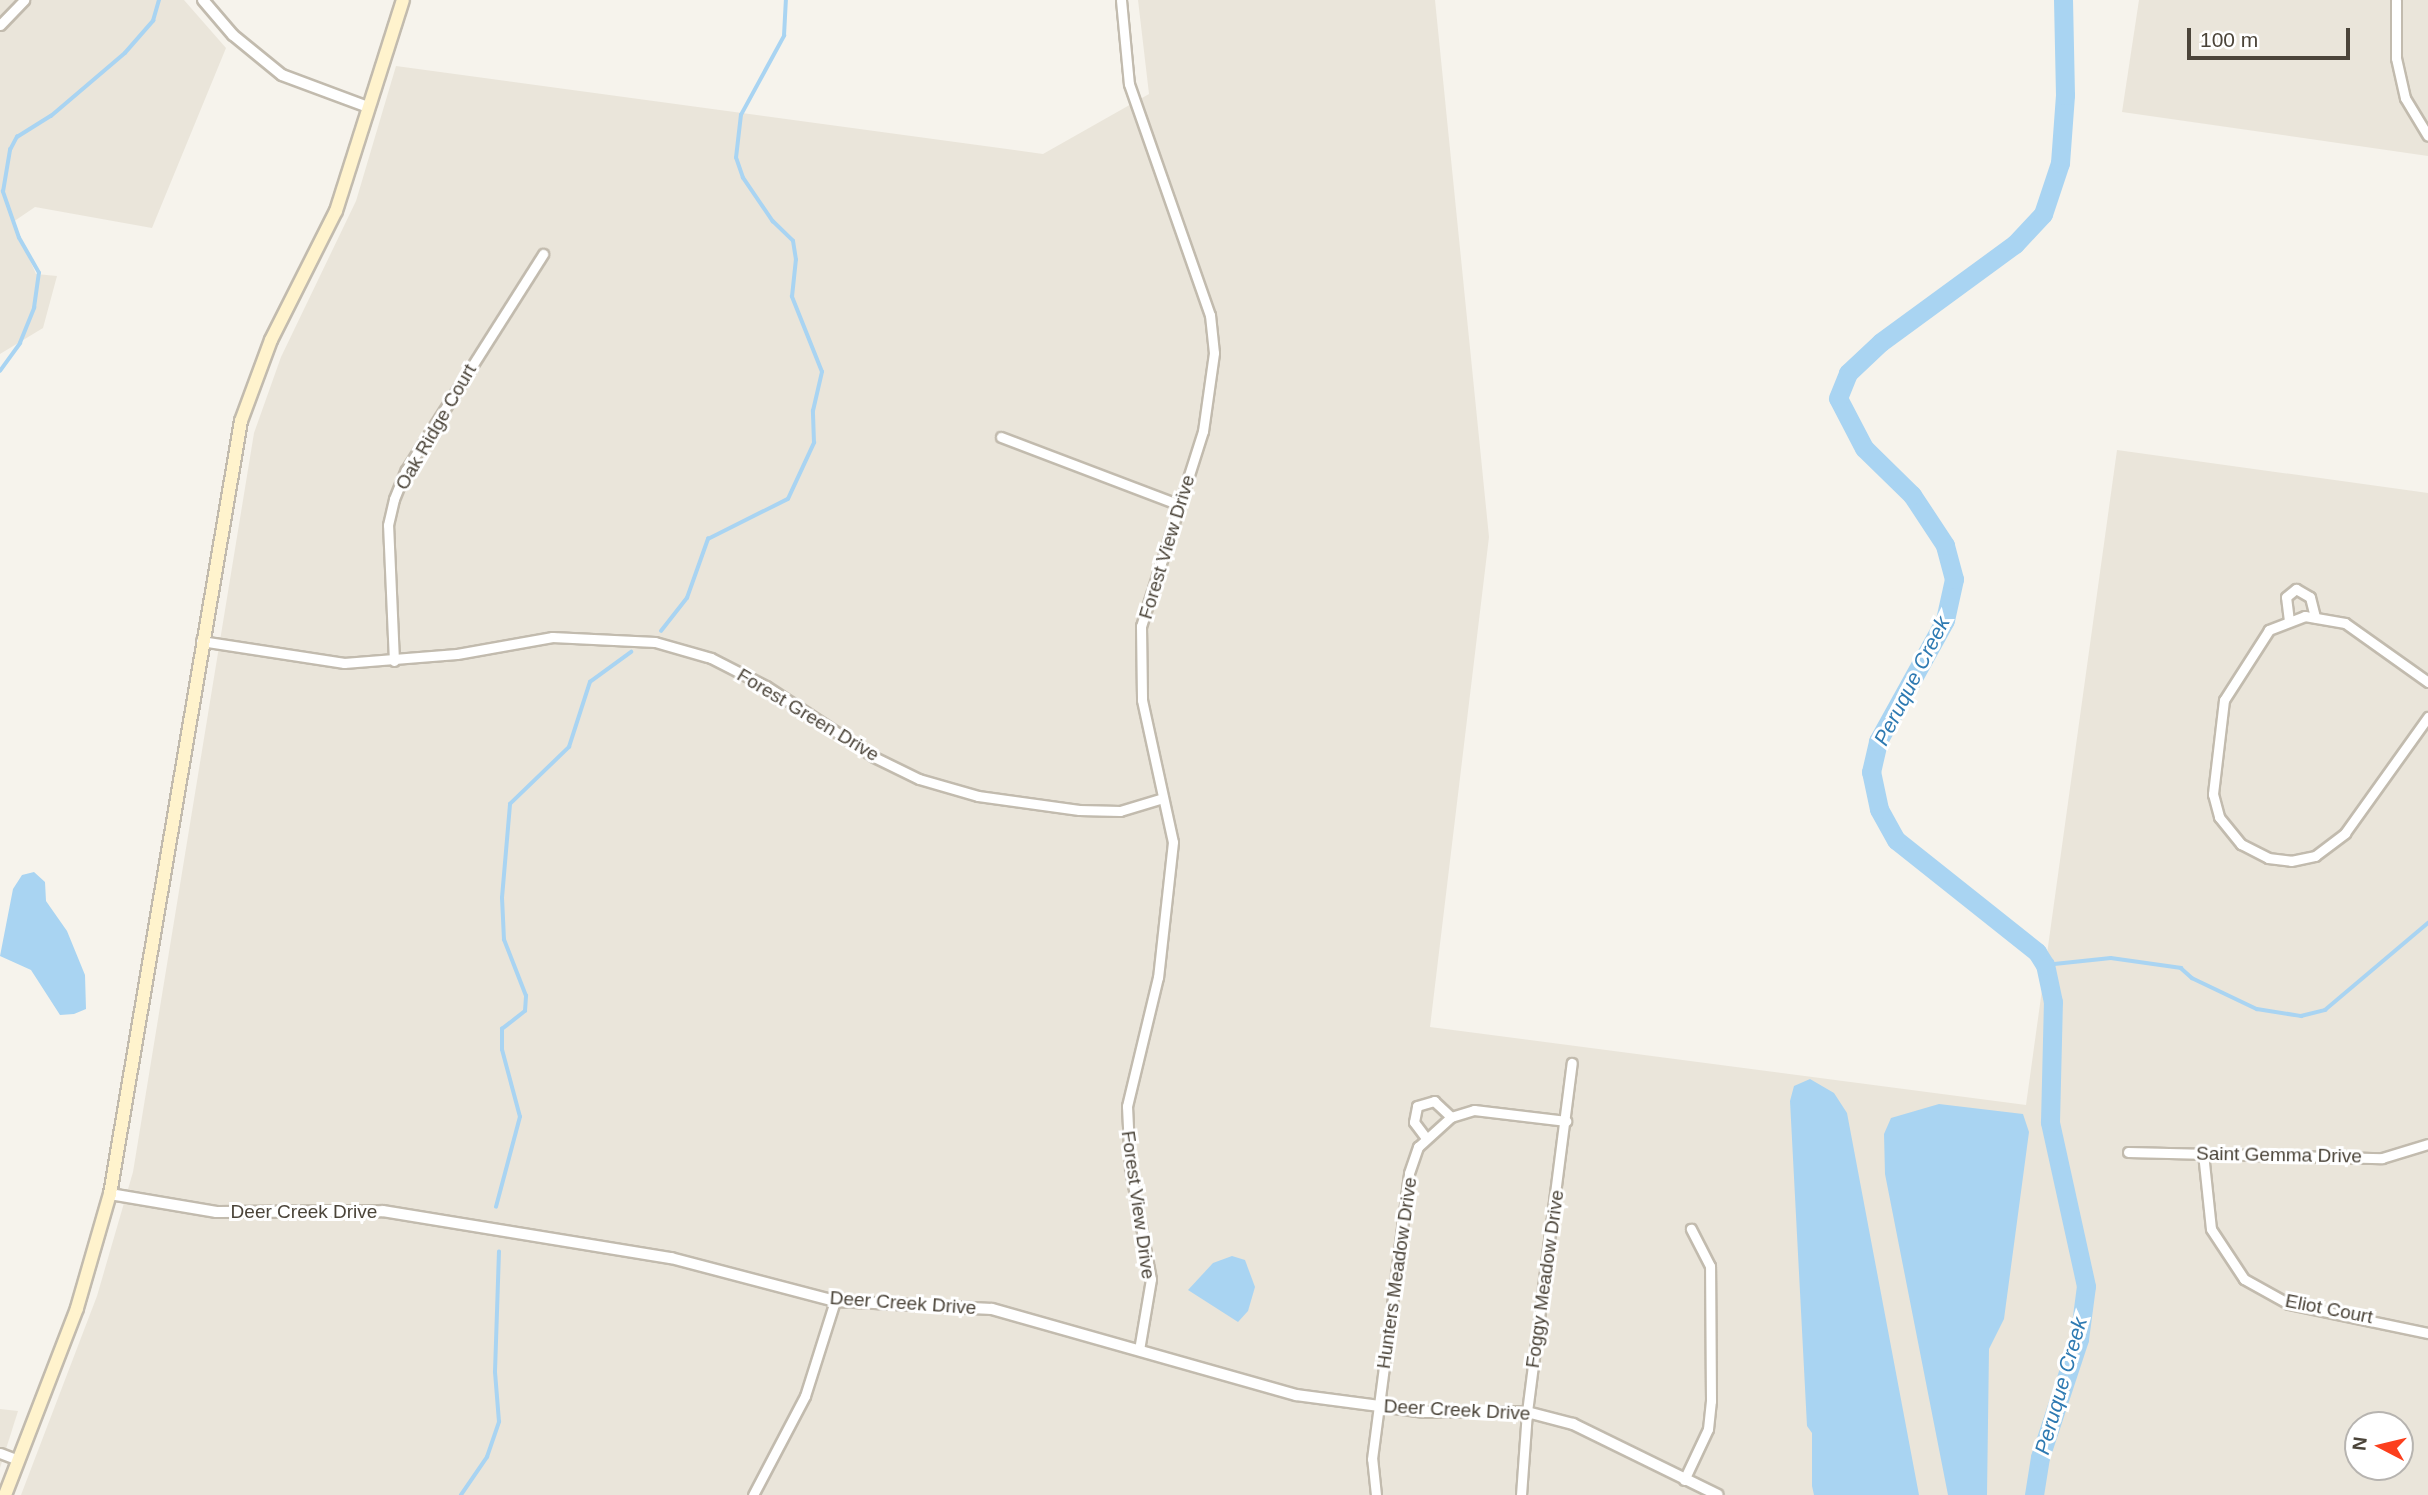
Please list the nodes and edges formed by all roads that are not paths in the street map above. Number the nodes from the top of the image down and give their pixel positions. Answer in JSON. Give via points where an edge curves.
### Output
{"nodes":[{"id":1,"x":24,"y":0,"type":"edge"},
{"id":2,"x":203,"y":0,"type":"edge"},
{"id":3,"x":403,"y":0,"type":"edge"},
{"id":4,"x":1121,"y":0,"type":"edge"},
{"id":5,"x":2396,"y":0,"type":"edge"},
{"id":6,"x":0,"y":25,"type":"edge"},
{"id":7,"x":368,"y":107,"type":"junction"},
{"id":8,"x":2428,"y":136,"type":"edge"},
{"id":9,"x":543,"y":254,"type":"dead end"},
{"id":10,"x":1001,"y":437,"type":"dead end"},
{"id":11,"x":1180,"y":505,"type":"junction"},
{"id":12,"x":2315,"y":617,"type":"junction"},
{"id":13,"x":2289,"y":621,"type":"junction"},
{"id":14,"x":201,"y":641,"type":"junction"},
{"id":15,"x":394,"y":661,"type":"junction"},
{"id":16,"x":2428,"y":682,"type":"edge"},
{"id":17,"x":2428,"y":717,"type":"edge"},
{"id":18,"x":1163,"y":798,"type":"junction"},
{"id":19,"x":1572,"y":1063,"type":"dead end"},
{"id":20,"x":1451,"y":1118,"type":"junction"},
{"id":21,"x":1566,"y":1121,"type":"junction"},
{"id":22,"x":1426,"y":1138,"type":"junction"},
{"id":23,"x":2428,"y":1144,"type":"edge"},
{"id":24,"x":2128,"y":1152,"type":"dead end"},
{"id":25,"x":2203,"y":1153,"type":"junction"},
{"id":26,"x":110,"y":1195,"type":"junction"},
{"id":27,"x":1691,"y":1229,"type":"dead end"},
{"id":28,"x":835,"y":1301,"type":"junction"},
{"id":29,"x":2428,"y":1333,"type":"edge"},
{"id":30,"x":1139,"y":1350,"type":"junction"},
{"id":31,"x":1379,"y":1407,"type":"junction"},
{"id":32,"x":1527,"y":1412,"type":"junction"},
{"id":33,"x":0,"y":1453,"type":"edge"},
{"id":34,"x":18,"y":1460,"type":"junction"},
{"id":35,"x":1684,"y":1480,"type":"junction"},
{"id":36,"x":5,"y":1495,"type":"edge"},
{"id":37,"x":753,"y":1495,"type":"edge"},
{"id":38,"x":1376,"y":1495,"type":"edge"},
{"id":39,"x":1521,"y":1495,"type":"edge"},
{"id":40,"x":1718,"y":1495,"type":"edge"}],
"edges":[{"from":1,"to":6,"type":"street"},
{"from":2,"to":7,"type":"street","via":[[233,35],[282,75]]},
{"from":3,"to":7,"type":"main road"},
{"from":4,"to":11,"type":"street","name":"Forest View Drive","via":[[1129,84],[1210,315],[1213,340],[1206,420]]},
{"from":5,"to":8,"type":"street","via":[[2396,58],[2405,98]]},
{"from":7,"to":14,"type":"main road","via":[[336,211],[271,340],[241,421]]},
{"from":9,"to":15,"type":"street","name":"Oak Ridge Court","via":[[406,470],[394,499],[388,525]]},
{"from":10,"to":11,"type":"street"},
{"from":11,"to":18,"type":"street","name":"Forest View Drive","via":[[1141,626],[1142,700]]},
{"from":12,"to":13,"type":"street"},
{"from":12,"to":13,"type":"street","via":[[2310,597],[2296,589],[2286,597]]},
{"from":12,"to":16,"type":"street","via":[[2353,626]]},
{"from":13,"to":17,"type":"street","via":[[2259,640],[2224,700],[2213,794],[2219,817],[2241,844],[2269,858],[2291,861],[2315,856],[2333,845]]},
{"from":14,"to":15,"type":"street","name":"Forest Green Drive","via":[[344,663]]},
{"from":14,"to":26,"type":"main road"},
{"from":15,"to":18,"type":"street","name":"Forest Green Drive","via":[[552,637],[655,642],[711,658],[766,686],[874,757],[919,779],[978,796],[1079,810],[1120,811]]},
{"from":18,"to":30,"type":"street","name":"Forest View Drive","via":[[1174,842],[1168,897],[1153,1005],[1127,1106],[1130,1168],[1152,1279]]},
{"from":19,"to":21,"type":"street","name":"Foggy Meadow Drive"},
{"from":20,"to":21,"type":"street","name":"Hunters Meadow Drive","via":[[1474,1110]]},
{"from":20,"to":22,"type":"street","name":"Hunters Meadow Drive"},
{"from":20,"to":22,"type":"street","via":[[1434,1101],[1417,1106],[1414,1122]]},
{"from":21,"to":32,"type":"street","name":"Foggy Meadow Drive"},
{"from":22,"to":31,"type":"street","name":"Hunters Meadow Drive","via":[[1409,1173]]},
{"from":23,"to":25,"type":"street","name":"Saint Gemma Drive","via":[[2382,1158]]},
{"from":24,"to":25,"type":"street","name":"Saint Gemma Drive"},
{"from":25,"to":29,"type":"street","name":"Eliot Court","via":[[2211,1229],[2230,1264],[2250,1284],[2289,1304]]},
{"from":26,"to":28,"type":"street","name":"Deer Creek Drive","via":[[216,1212],[383,1211],[671,1258]]},
{"from":26,"to":34,"type":"main road","via":[[78,1308]]},
{"from":27,"to":35,"type":"street","via":[[1710,1266],[1711,1401],[1708,1429]]},
{"from":28,"to":30,"type":"street","name":"Deer Creek Drive","via":[[972,1306]]},
{"from":28,"to":37,"type":"street","via":[[805,1396]]},
{"from":30,"to":31,"type":"street","name":"Deer Creek Drive","via":[[1296,1395]]},
{"from":31,"to":32,"type":"street","name":"Deer Creek Drive"},
{"from":31,"to":38,"type":"street","name":"Hunters Meadow Drive","via":[[1372,1459]]},
{"from":32,"to":35,"type":"street","name":"Deer Creek Drive","via":[[1573,1424]]},
{"from":32,"to":39,"type":"street","name":"Foggy Meadow Drive"},
{"from":33,"to":34,"type":"street"},
{"from":34,"to":36,"type":"main road"},
{"from":35,"to":40,"type":"street","name":"Deer Creek Drive"}]}
